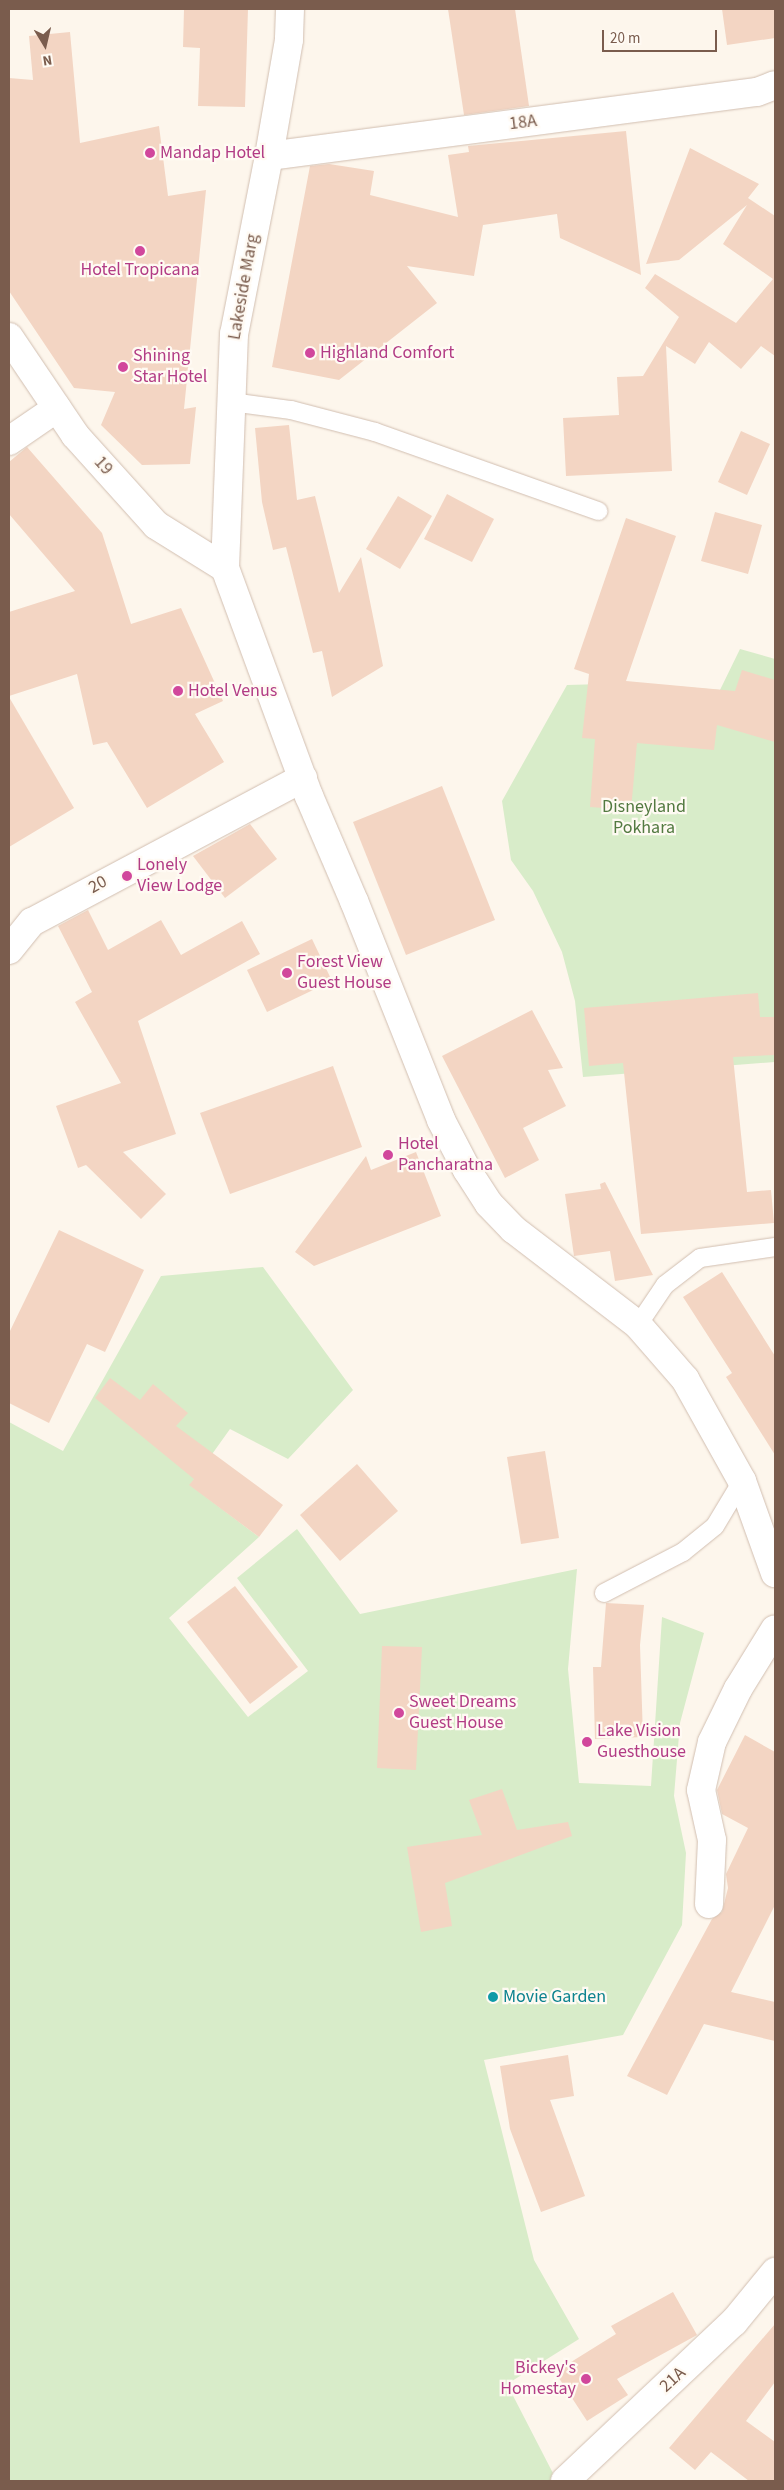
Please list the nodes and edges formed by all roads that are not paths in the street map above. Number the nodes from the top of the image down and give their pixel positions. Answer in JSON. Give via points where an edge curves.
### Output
{"nodes":[{"id":1,"x":290,"y":9,"type":"edge"},
{"id":2,"x":775,"y":85,"type":"edge"},
{"id":3,"x":269,"y":156,"type":"junction"},
{"id":4,"x":9,"y":337,"type":"edge"},
{"id":5,"x":231,"y":402,"type":"junction"},
{"id":6,"x":57,"y":408,"type":"junction"},
{"id":7,"x":9,"y":441,"type":"edge"},
{"id":8,"x":598,"y":511,"type":"dead end"},
{"id":9,"x":225,"y":568,"type":"junction"},
{"id":10,"x":303,"y":778,"type":"junction"},
{"id":11,"x":9,"y":950,"type":"edge"},
{"id":12,"x":775,"y":1247,"type":"edge"},
{"id":13,"x":638,"y":1325,"type":"junction"},
{"id":14,"x":742,"y":1481,"type":"junction"},
{"id":15,"x":775,"y":1573,"type":"edge"},
{"id":16,"x":604,"y":1593,"type":"dead end"},
{"id":17,"x":775,"y":1629,"type":"edge"},
{"id":18,"x":709,"y":1904,"type":"dead end"},
{"id":19,"x":775,"y":2272,"type":"edge"},
{"id":20,"x":565,"y":2481,"type":"edge"}],
"edges":[{"from":1,"to":3,"type":"street","name":"Lakeside Marg","via":[[289,40]]},
{"from":2,"to":3,"type":"street","name":"18A","via":[[757,92]]},
{"from":3,"to":5,"type":"street","name":"Lakeside Marg","via":[[234,334]]},
{"from":4,"to":6,"type":"street","name":"19"},
{"from":5,"to":8,"type":"lane","via":[[291,410],[375,432]]},
{"from":5,"to":9,"type":"street","name":"Lakeside Marg"},
{"from":6,"to":7,"type":"street"},
{"from":6,"to":9,"type":"street","name":"19","via":[[75,435],[156,525]]},
{"from":9,"to":10,"type":"street"},
{"from":10,"to":11,"type":"street","name":"20","number":"20","via":[[32,922]]},
{"from":10,"to":13,"type":"street","via":[[441,1120],[467,1170],[489,1204],[513,1229]]},
{"from":12,"to":13,"type":"lane","via":[[700,1258],[664,1285]]},
{"from":13,"to":14,"type":"street","via":[[685,1378]]},
{"from":14,"to":15,"type":"street"},
{"from":14,"to":16,"type":"lane","via":[[715,1526],[683,1552]]},
{"from":17,"to":18,"type":"street","via":[[738,1689],[712,1742],[700,1790],[712,1840]]},
{"from":19,"to":20,"type":"street","name":"21A","number":"21A","via":[[734,2322]]}]}
